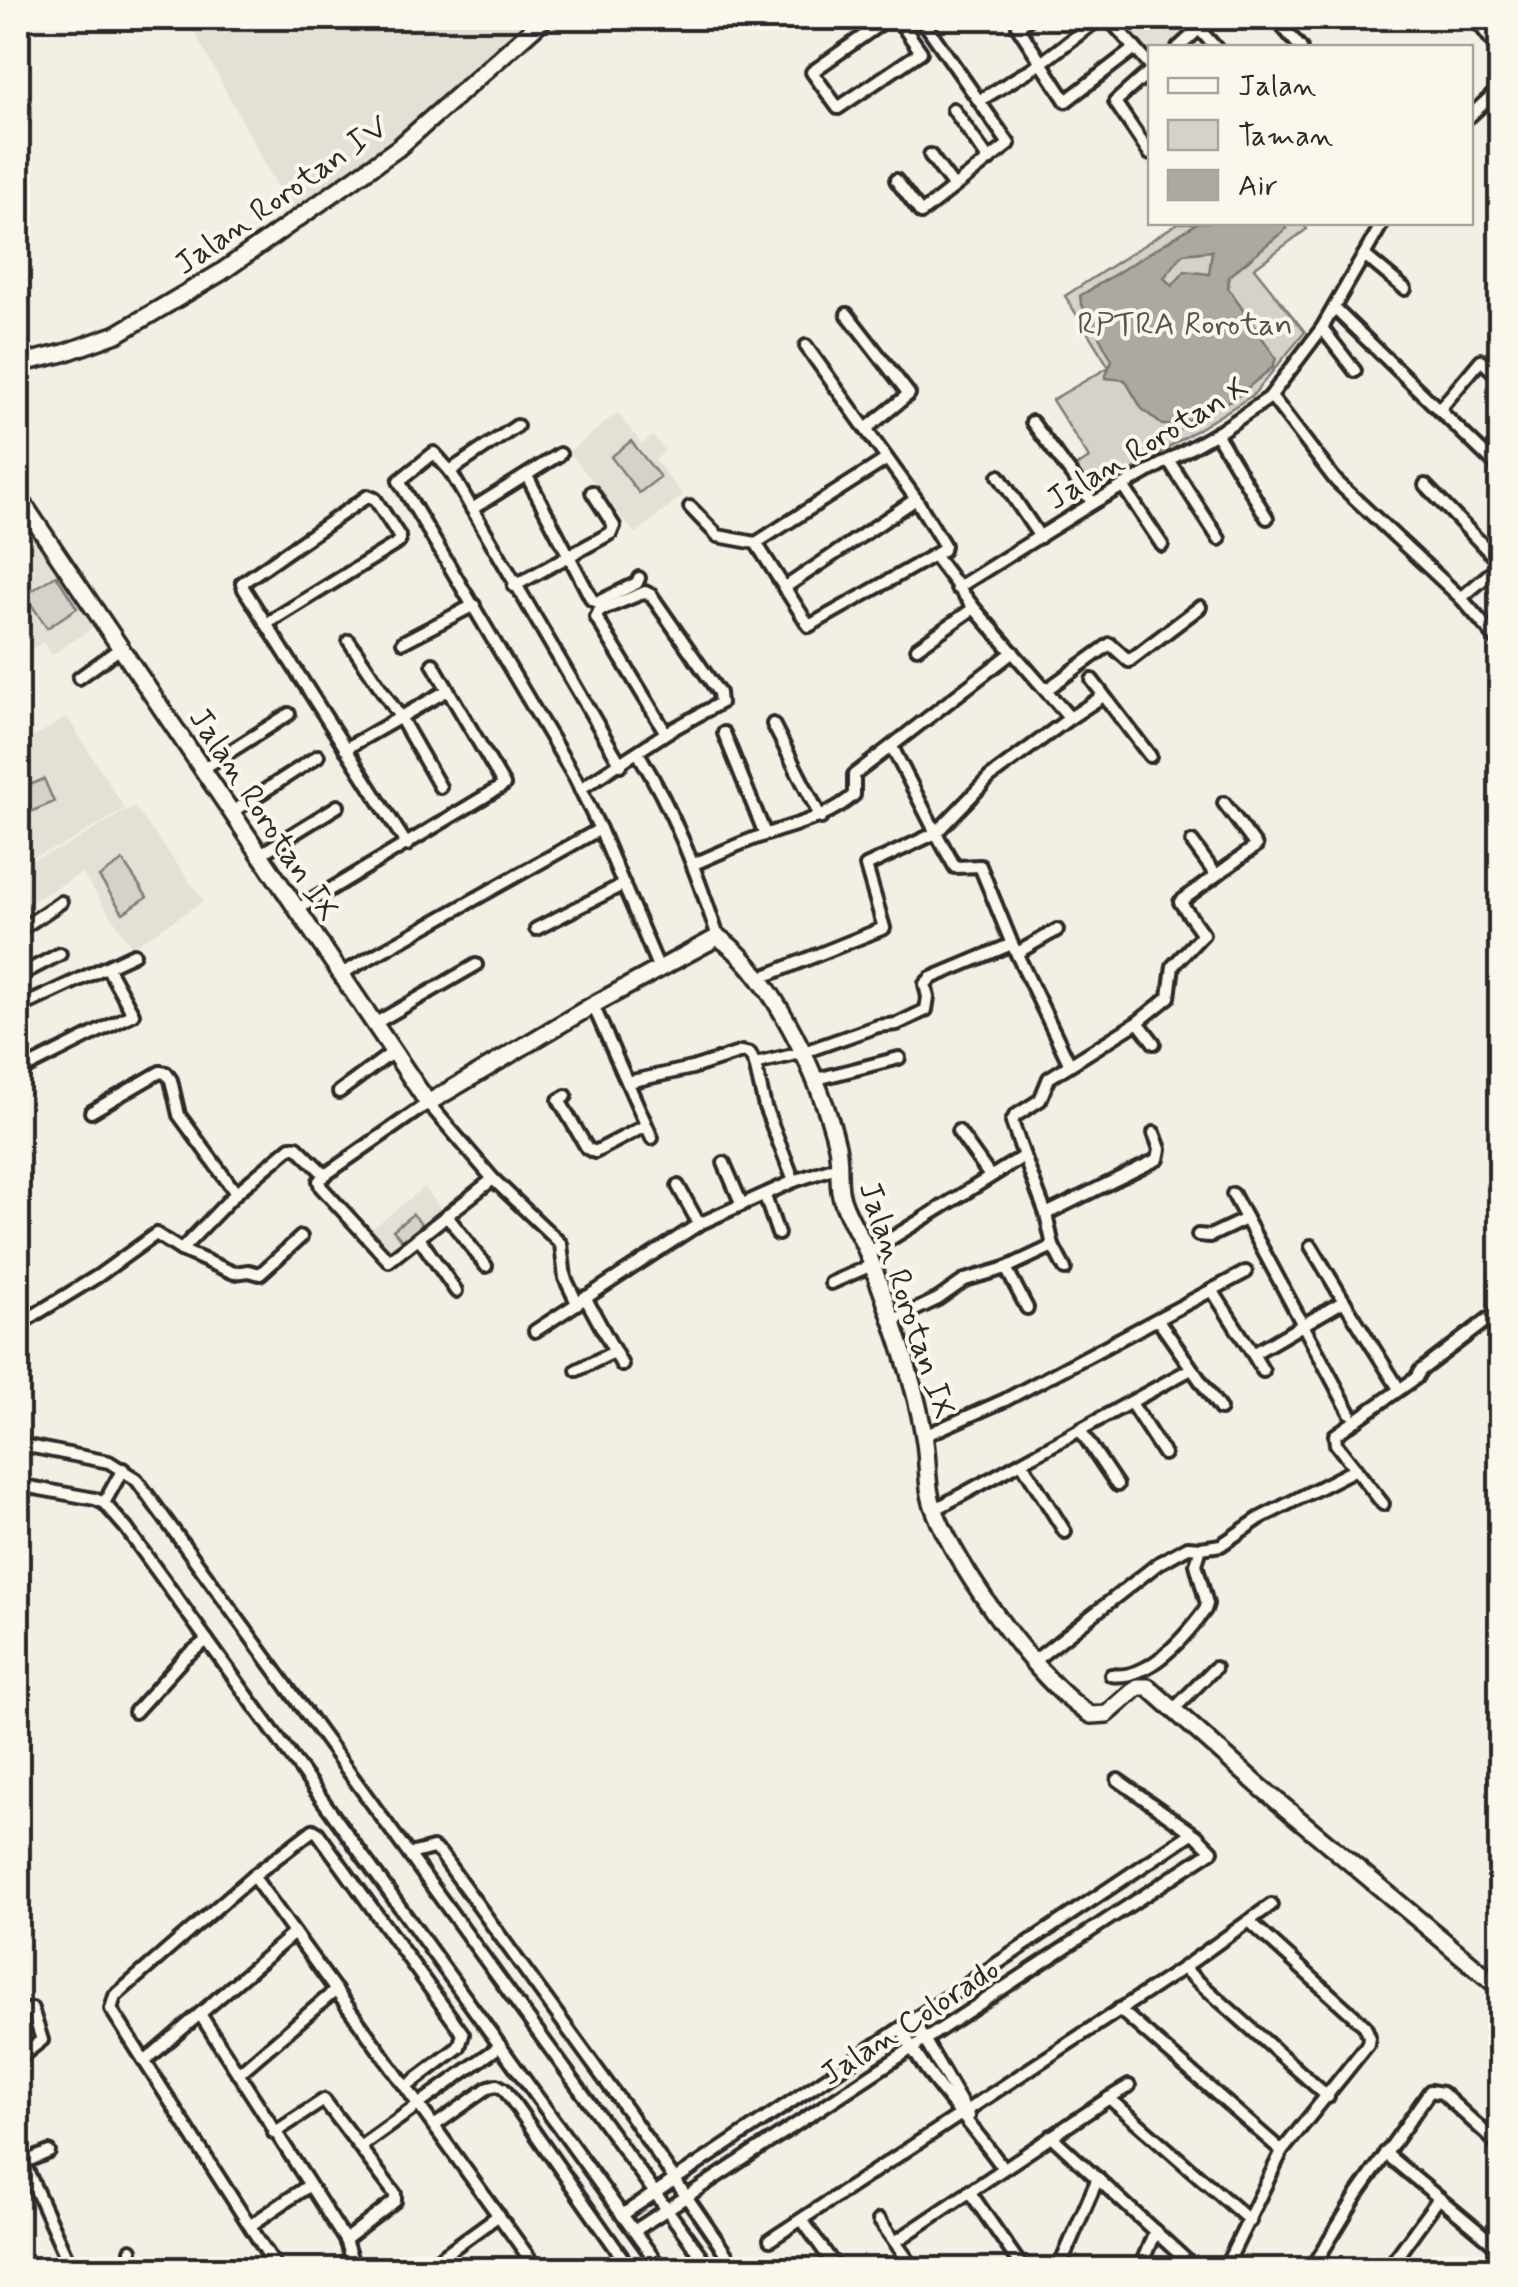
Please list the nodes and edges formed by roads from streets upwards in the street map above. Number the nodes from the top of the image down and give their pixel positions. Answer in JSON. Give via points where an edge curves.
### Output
{"nodes":[{"id":1,"x":545,"y":18,"type":"edge"},
{"id":2,"x":889,"y":18,"type":"edge"},
{"id":3,"x":897,"y":18,"type":"edge"},
{"id":4,"x":921,"y":18,"type":"edge"},
{"id":5,"x":1030,"y":18,"type":"edge"},
{"id":6,"x":1104,"y":18,"type":"edge"},
{"id":7,"x":1212,"y":18,"type":"edge"},
{"id":8,"x":1275,"y":18,"type":"edge"},
{"id":9,"x":1475,"y":18,"type":"edge"},
{"id":10,"x":1199,"y":29,"type":"junction"},
{"id":11,"x":1181,"y":45,"type":"edge"},
{"id":12,"x":1213,"y":45,"type":"edge"},
{"id":13,"x":1298,"y":45,"type":"edge"},
{"id":14,"x":1135,"y":48,"type":"junction"},
{"id":15,"x":1500,"y":52,"type":"edge"},
{"id":16,"x":1041,"y":63,"type":"junction"},
{"id":17,"x":1148,"y":65,"type":"edge"},
{"id":18,"x":1148,"y":70,"type":"edge"},
{"id":19,"x":1500,"y":88,"type":"edge"},
{"id":20,"x":979,"y":101,"type":"junction"},
{"id":21,"x":953,"y":109,"type":"dead end"},
{"id":22,"x":1473,"y":113,"type":"edge"},
{"id":23,"x":1148,"y":151,"type":"edge"},
{"id":24,"x":930,"y":155,"type":"dead end"},
{"id":25,"x":989,"y":160,"type":"junction"},
{"id":26,"x":896,"y":180,"type":"dead end"},
{"id":27,"x":954,"y":187,"type":"junction"},
{"id":28,"x":1380,"y":225,"type":"edge"},
{"id":29,"x":1364,"y":255,"type":"junction"},
{"id":30,"x":1404,"y":289,"type":"dead end"},
{"id":31,"x":1334,"y":308,"type":"junction"},
{"id":32,"x":847,"y":314,"type":"dead end"},
{"id":33,"x":1322,"y":328,"type":"junction"},
{"id":34,"x":806,"y":346,"type":"dead end"},
{"id":35,"x":18,"y":364,"type":"edge"},
{"id":36,"x":1355,"y":370,"type":"dead end"},
{"id":37,"x":1500,"y":378,"type":"edge"},
{"id":38,"x":1267,"y":399,"type":"junction"},
{"id":39,"x":1436,"y":407,"type":"junction"},
{"id":40,"x":1032,"y":422,"type":"dead end"},
{"id":41,"x":517,"y":426,"type":"dead end"},
{"id":42,"x":866,"y":429,"type":"junction"},
{"id":43,"x":1216,"y":434,"type":"junction"},
{"id":44,"x":560,"y":454,"type":"dead end"},
{"id":45,"x":887,"y":459,"type":"junction"},
{"id":46,"x":1169,"y":461,"type":"junction"},
{"id":47,"x":1500,"y":469,"type":"edge"},
{"id":48,"x":450,"y":471,"type":"junction"},
{"id":49,"x":526,"y":476,"type":"junction"},
{"id":50,"x":999,"y":476,"type":"dead end"},
{"id":51,"x":1426,"y":485,"type":"dead end"},
{"id":52,"x":1123,"y":486,"type":"junction"},
{"id":53,"x":592,"y":492,"type":"dead end"},
{"id":54,"x":18,"y":496,"type":"edge"},
{"id":55,"x":916,"y":499,"type":"junction"},
{"id":56,"x":1093,"y":503,"type":"junction"},
{"id":57,"x":690,"y":507,"type":"dead end"},
{"id":58,"x":472,"y":509,"type":"junction"},
{"id":59,"x":1267,"y":518,"type":"dead end"},
{"id":60,"x":1040,"y":536,"type":"junction"},
{"id":61,"x":1220,"y":539,"type":"dead end"},
{"id":62,"x":756,"y":543,"type":"junction"},
{"id":63,"x":1162,"y":545,"type":"dead end"},
{"id":64,"x":934,"y":555,"type":"junction"},
{"id":65,"x":567,"y":557,"type":"junction"},
{"id":66,"x":1500,"y":564,"type":"edge"},
{"id":67,"x":638,"y":578,"type":"dead end"},
{"id":68,"x":514,"y":586,"type":"junction"},
{"id":69,"x":784,"y":588,"type":"junction"},
{"id":70,"x":957,"y":588,"type":"junction"},
{"id":71,"x":1461,"y":598,"type":"junction"},
{"id":72,"x":474,"y":605,"type":"junction"},
{"id":73,"x":1200,"y":606,"type":"dead end"},
{"id":74,"x":974,"y":608,"type":"junction"},
{"id":75,"x":266,"y":624,"type":"junction"},
{"id":76,"x":349,"y":641,"type":"dead end"},
{"id":77,"x":403,"y":642,"type":"dead end"},
{"id":78,"x":1500,"y":644,"type":"edge"},
{"id":79,"x":917,"y":648,"type":"dead end"},
{"id":80,"x":119,"y":650,"type":"junction"},
{"id":81,"x":1012,"y":652,"type":"junction"},
{"id":82,"x":434,"y":664,"type":"dead end"},
{"id":83,"x":79,"y":678,"type":"dead end"},
{"id":84,"x":1092,"y":680,"type":"dead end"},
{"id":85,"x":448,"y":690,"type":"junction"},
{"id":86,"x":1046,"y":690,"type":"junction"},
{"id":87,"x":1103,"y":696,"type":"junction"},
{"id":88,"x":289,"y":714,"type":"dead end"},
{"id":89,"x":400,"y":717,"type":"junction"},
{"id":90,"x":1070,"y":718,"type":"junction"},
{"id":91,"x":773,"y":724,"type":"dead end"},
{"id":92,"x":666,"y":733,"type":"junction"},
{"id":93,"x":724,"y":733,"type":"dead end"},
{"id":94,"x":892,"y":747,"type":"junction"},
{"id":95,"x":345,"y":749,"type":"junction"},
{"id":96,"x":638,"y":754,"type":"junction"},
{"id":97,"x":318,"y":756,"type":"dead end"},
{"id":98,"x":1150,"y":756,"type":"dead end"},
{"id":99,"x":620,"y":765,"type":"junction"},
{"id":100,"x":204,"y":768,"type":"junction"},
{"id":101,"x":440,"y":787,"type":"dead end"},
{"id":102,"x":583,"y":795,"type":"junction"},
{"id":103,"x":1224,"y":802,"type":"dead end"},
{"id":104,"x":338,"y":806,"type":"dead end"},
{"id":105,"x":232,"y":812,"type":"junction"},
{"id":106,"x":821,"y":818,"type":"junction"},
{"id":107,"x":600,"y":830,"type":"junction"},
{"id":108,"x":765,"y":834,"type":"junction"},
{"id":109,"x":936,"y":834,"type":"junction"},
{"id":110,"x":1192,"y":842,"type":"dead end"},
{"id":111,"x":408,"y":845,"type":"junction"},
{"id":112,"x":260,"y":855,"type":"junction"},
{"id":113,"x":694,"y":864,"type":"junction"},
{"id":114,"x":1216,"y":875,"type":"junction"},
{"id":115,"x":624,"y":884,"type":"junction"},
{"id":116,"x":61,"y":902,"type":"dead end"},
{"id":117,"x":295,"y":910,"type":"junction"},
{"id":118,"x":536,"y":929,"type":"dead end"},
{"id":119,"x":1057,"y":930,"type":"dead end"},
{"id":120,"x":18,"y":931,"type":"edge"},
{"id":121,"x":718,"y":937,"type":"junction"},
{"id":122,"x":1015,"y":948,"type":"junction"},
{"id":123,"x":60,"y":954,"type":"dead end"},
{"id":124,"x":134,"y":954,"type":"dead end"},
{"id":125,"x":476,"y":965,"type":"dead end"},
{"id":126,"x":106,"y":967,"type":"junction"},
{"id":127,"x":660,"y":969,"type":"junction"},
{"id":128,"x":342,"y":974,"type":"junction"},
{"id":129,"x":18,"y":976,"type":"edge"},
{"id":130,"x":760,"y":978,"type":"junction"},
{"id":131,"x":593,"y":1005,"type":"junction"},
{"id":132,"x":18,"y":1008,"type":"edge"},
{"id":133,"x":1138,"y":1022,"type":"junction"},
{"id":134,"x":374,"y":1024,"type":"junction"},
{"id":135,"x":1154,"y":1043,"type":"dead end"},
{"id":136,"x":393,"y":1052,"type":"junction"},
{"id":137,"x":801,"y":1053,"type":"junction"},
{"id":138,"x":899,"y":1058,"type":"dead end"},
{"id":139,"x":1069,"y":1062,"type":"junction"},
{"id":140,"x":755,"y":1064,"type":"junction"},
{"id":141,"x":18,"y":1072,"type":"edge"},
{"id":142,"x":813,"y":1080,"type":"junction"},
{"id":143,"x":628,"y":1082,"type":"junction"},
{"id":144,"x":339,"y":1092,"type":"dead end"},
{"id":145,"x":566,"y":1096,"type":"dead end"},
{"id":146,"x":428,"y":1104,"type":"junction"},
{"id":147,"x":90,"y":1112,"type":"dead end"},
{"id":148,"x":646,"y":1126,"type":"junction"},
{"id":149,"x":958,"y":1131,"type":"dead end"},
{"id":150,"x":1154,"y":1133,"type":"dead end"},
{"id":151,"x":652,"y":1138,"type":"dead end"},
{"id":152,"x":1024,"y":1156,"type":"junction"},
{"id":153,"x":724,"y":1163,"type":"dead end"},
{"id":154,"x":839,"y":1166,"type":"junction"},
{"id":155,"x":325,"y":1175,"type":"junction"},
{"id":156,"x":990,"y":1176,"type":"junction"},
{"id":157,"x":493,"y":1179,"type":"junction"},
{"id":158,"x":794,"y":1181,"type":"junction"},
{"id":159,"x":678,"y":1186,"type":"dead end"},
{"id":160,"x":236,"y":1193,"type":"junction"},
{"id":161,"x":1234,"y":1194,"type":"dead end"},
{"id":162,"x":765,"y":1196,"type":"junction"},
{"id":163,"x":742,"y":1205,"type":"junction"},
{"id":164,"x":1046,"y":1214,"type":"junction"},
{"id":165,"x":447,"y":1216,"type":"junction"},
{"id":166,"x":1246,"y":1219,"type":"junction"},
{"id":167,"x":699,"y":1224,"type":"junction"},
{"id":168,"x":778,"y":1234,"type":"dead end"},
{"id":169,"x":1198,"y":1235,"type":"dead end"},
{"id":170,"x":301,"y":1237,"type":"dead end"},
{"id":171,"x":419,"y":1238,"type":"junction"},
{"id":172,"x":1053,"y":1246,"type":"junction"},
{"id":173,"x":1311,"y":1246,"type":"dead end"},
{"id":174,"x":182,"y":1250,"type":"junction"},
{"id":175,"x":870,"y":1259,"type":"junction"},
{"id":176,"x":486,"y":1266,"type":"dead end"},
{"id":177,"x":1006,"y":1268,"type":"junction"},
{"id":178,"x":1065,"y":1270,"type":"dead end"},
{"id":179,"x":1246,"y":1272,"type":"dead end"},
{"id":180,"x":831,"y":1283,"type":"dead end"},
{"id":181,"x":1212,"y":1290,"type":"junction"},
{"id":182,"x":456,"y":1291,"type":"dead end"},
{"id":183,"x":581,"y":1300,"type":"junction"},
{"id":184,"x":1344,"y":1301,"type":"junction"},
{"id":185,"x":1027,"y":1308,"type":"dead end"},
{"id":186,"x":1500,"y":1310,"type":"edge"},
{"id":187,"x":892,"y":1320,"type":"junction"},
{"id":188,"x":1158,"y":1320,"type":"junction"},
{"id":189,"x":1303,"y":1323,"type":"junction"},
{"id":190,"x":18,"y":1325,"type":"edge"},
{"id":191,"x":535,"y":1331,"type":"dead end"},
{"id":192,"x":614,"y":1352,"type":"junction"},
{"id":193,"x":1253,"y":1354,"type":"junction"},
{"id":194,"x":622,"y":1366,"type":"dead end"},
{"id":195,"x":1192,"y":1369,"type":"junction"},
{"id":196,"x":577,"y":1370,"type":"dead end"},
{"id":197,"x":1263,"y":1371,"type":"dead end"},
{"id":198,"x":1396,"y":1384,"type":"dead end"},
{"id":199,"x":1131,"y":1404,"type":"junction"},
{"id":200,"x":1220,"y":1408,"type":"dead end"},
{"id":201,"x":1350,"y":1413,"type":"dead end"},
{"id":202,"x":1080,"y":1430,"type":"junction"},
{"id":203,"x":924,"y":1436,"type":"junction"},
{"id":204,"x":18,"y":1444,"type":"edge"},
{"id":205,"x":1164,"y":1454,"type":"dead end"},
{"id":206,"x":1022,"y":1463,"type":"junction"},
{"id":207,"x":1356,"y":1468,"type":"junction"},
{"id":208,"x":123,"y":1469,"type":"junction"},
{"id":209,"x":18,"y":1485,"type":"edge"},
{"id":210,"x":1117,"y":1486,"type":"dead end"},
{"id":211,"x":104,"y":1503,"type":"junction"},
{"id":212,"x":1383,"y":1504,"type":"dead end"},
{"id":213,"x":934,"y":1510,"type":"junction"},
{"id":214,"x":1064,"y":1532,"type":"dead end"},
{"id":215,"x":1201,"y":1548,"type":"junction"},
{"id":216,"x":207,"y":1640,"type":"junction"},
{"id":217,"x":1034,"y":1661,"type":"junction"},
{"id":218,"x":1215,"y":1668,"type":"dead end"},
{"id":219,"x":1111,"y":1675,"type":"dead end"},
{"id":220,"x":1174,"y":1709,"type":"junction"},
{"id":221,"x":136,"y":1712,"type":"dead end"},
{"id":222,"x":1118,"y":1780,"type":"dead end"},
{"id":223,"x":1192,"y":1833,"type":"junction"},
{"id":224,"x":410,"y":1854,"type":"junction"},
{"id":225,"x":254,"y":1876,"type":"junction"},
{"id":226,"x":1271,"y":1905,"type":"dead end"},
{"id":227,"x":1248,"y":1921,"type":"junction"},
{"id":228,"x":294,"y":1933,"type":"junction"},
{"id":229,"x":1183,"y":1968,"type":"junction"},
{"id":230,"x":1500,"y":1988,"type":"edge"},
{"id":231,"x":336,"y":1990,"type":"junction"},
{"id":232,"x":544,"y":1996,"type":"junction"},
{"id":233,"x":1119,"y":2009,"type":"junction"},
{"id":234,"x":526,"y":2012,"type":"junction"},
{"id":235,"x":18,"y":2014,"type":"edge"},
{"id":236,"x":200,"y":2014,"type":"junction"},
{"id":237,"x":914,"y":2022,"type":"junction"},
{"id":238,"x":902,"y":2030,"type":"junction"},
{"id":239,"x":926,"y":2040,"type":"junction"},
{"id":240,"x":879,"y":2045,"type":"junction"},
{"id":241,"x":500,"y":2046,"type":"junction"},
{"id":242,"x":912,"y":2049,"type":"junction"},
{"id":243,"x":18,"y":2059,"type":"edge"},
{"id":244,"x":145,"y":2061,"type":"junction"},
{"id":245,"x":891,"y":2063,"type":"junction"},
{"id":246,"x":238,"y":2074,"type":"junction"},
{"id":247,"x":1129,"y":2086,"type":"dead end"},
{"id":248,"x":406,"y":2087,"type":"junction"},
{"id":249,"x":1328,"y":2096,"type":"junction"},
{"id":250,"x":1109,"y":2098,"type":"junction"},
{"id":251,"x":419,"y":2105,"type":"junction"},
{"id":252,"x":967,"y":2116,"type":"junction"},
{"id":253,"x":434,"y":2126,"type":"junction"},
{"id":254,"x":274,"y":2133,"type":"junction"},
{"id":255,"x":1052,"y":2136,"type":"junction"},
{"id":256,"x":361,"y":2146,"type":"junction"},
{"id":257,"x":1500,"y":2146,"type":"edge"},
{"id":258,"x":18,"y":2150,"type":"edge"},
{"id":259,"x":1282,"y":2151,"type":"junction"},
{"id":260,"x":49,"y":2152,"type":"dead end"},
{"id":261,"x":1386,"y":2153,"type":"junction"},
{"id":262,"x":25,"y":2162,"type":"junction"},
{"id":263,"x":1003,"y":2168,"type":"junction"},
{"id":264,"x":1098,"y":2178,"type":"junction"},
{"id":265,"x":676,"y":2180,"type":"junction"},
{"id":266,"x":308,"y":2186,"type":"junction"},
{"id":267,"x":970,"y":2191,"type":"junction"},
{"id":268,"x":653,"y":2194,"type":"junction"},
{"id":269,"x":688,"y":2197,"type":"junction"},
{"id":270,"x":1440,"y":2198,"type":"junction"},
{"id":271,"x":664,"y":2211,"type":"junction"},
{"id":272,"x":498,"y":2215,"type":"junction"},
{"id":273,"x":622,"y":2215,"type":"junction"},
{"id":274,"x":802,"y":2220,"type":"junction"},
{"id":275,"x":879,"y":2220,"type":"dead end"},
{"id":276,"x":1250,"y":2221,"type":"junction"},
{"id":277,"x":252,"y":2224,"type":"junction"},
{"id":278,"x":639,"y":2228,"type":"junction"},
{"id":279,"x":1154,"y":2230,"type":"junction"},
{"id":280,"x":346,"y":2240,"type":"junction"},
{"id":281,"x":770,"y":2240,"type":"dead end"},
{"id":282,"x":895,"y":2242,"type":"junction"},
{"id":283,"x":131,"y":2250,"type":"dead end"},
{"id":284,"x":1500,"y":2250,"type":"edge"},
{"id":285,"x":1397,"y":2256,"type":"junction"},
{"id":286,"x":1316,"y":2267,"type":"edge"},
{"id":287,"x":69,"y":2268,"type":"edge"},
{"id":288,"x":125,"y":2270,"type":"edge"},
{"id":289,"x":278,"y":2270,"type":"edge"},
{"id":290,"x":355,"y":2270,"type":"edge"},
{"id":291,"x":422,"y":2270,"type":"edge"},
{"id":292,"x":538,"y":2270,"type":"edge"},
{"id":293,"x":631,"y":2270,"type":"edge"},
{"id":294,"x":662,"y":2270,"type":"edge"},
{"id":295,"x":711,"y":2270,"type":"edge"},
{"id":296,"x":737,"y":2270,"type":"edge"},
{"id":297,"x":838,"y":2270,"type":"edge"},
{"id":298,"x":915,"y":2270,"type":"edge"},
{"id":299,"x":1024,"y":2270,"type":"edge"},
{"id":300,"x":1058,"y":2270,"type":"edge"},
{"id":301,"x":1140,"y":2270,"type":"edge"},
{"id":302,"x":1197,"y":2270,"type":"edge"},
{"id":303,"x":1224,"y":2270,"type":"edge"},
{"id":304,"x":1387,"y":2270,"type":"edge"},
{"id":305,"x":1413,"y":2270,"type":"edge"}],
"edges":[{"from":1,"to":35,"type":"street","name":"Jalan Rorotan IV","via":[[398,148],[220,273],[117,334]]},
{"from":2,"to":3,"type":"street","via":[[812,72],[838,108],[921,52]]},
{"from":4,"to":20,"type":"street"},
{"from":5,"to":16,"type":"street","via":[[1018,27]]},
{"from":6,"to":14,"type":"street"},
{"from":6,"to":16,"type":"street"},
{"from":7,"to":10,"type":"street"},
{"from":8,"to":13,"type":"street"},
{"from":9,"to":15,"type":"street"},
{"from":10,"to":11,"type":"street"},
{"from":10,"to":12,"type":"street"},
{"from":14,"to":16,"type":"street","via":[[1066,101]]},
{"from":14,"to":17,"type":"street"},
{"from":16,"to":20,"type":"street"},
{"from":18,"to":23,"type":"street","via":[[1115,100]]},
{"from":19,"to":22,"type":"street"},
{"from":20,"to":25,"type":"street","via":[[1009,144]]},
{"from":21,"to":25,"type":"street"},
{"from":24,"to":27,"type":"street"},
{"from":25,"to":27,"type":"street"},
{"from":26,"to":27,"type":"street","via":[[921,213]]},
{"from":28,"to":29,"type":"street","name":"Jalan Rorotan X"},
{"from":29,"to":30,"type":"street"},
{"from":29,"to":31,"type":"street","name":"Jalan Rorotan X"},
{"from":31,"to":33,"type":"street","name":"Jalan Rorotan X"},
{"from":31,"to":39,"type":"street"},
{"from":32,"to":42,"type":"street","via":[[909,394]]},
{"from":33,"to":36,"type":"street"},
{"from":33,"to":38,"type":"street","name":"Jalan Rorotan X"},
{"from":34,"to":42,"type":"street"},
{"from":37,"to":39,"type":"street","via":[[1481,360]]},
{"from":38,"to":43,"type":"street","name":"Jalan Rorotan X"},
{"from":38,"to":71,"type":"street","via":[[1336,481]]},
{"from":39,"to":47,"type":"street"},
{"from":40,"to":56,"type":"street"},
{"from":41,"to":48,"type":"street"},
{"from":42,"to":45,"type":"street"},
{"from":43,"to":46,"type":"street","name":"Jalan Rorotan X"},
{"from":43,"to":59,"type":"street"},
{"from":44,"to":49,"type":"street"},
{"from":45,"to":55,"type":"street"},
{"from":45,"to":62,"type":"street"},
{"from":46,"to":52,"type":"street","name":"Jalan Rorotan X"},
{"from":46,"to":61,"type":"street"},
{"from":48,"to":58,"type":"street"},
{"from":48,"to":72,"type":"street","via":[[434,453],[399,481]]},
{"from":49,"to":58,"type":"street"},
{"from":49,"to":65,"type":"street"},
{"from":50,"to":60,"type":"street"},
{"from":51,"to":66,"type":"street"},
{"from":52,"to":56,"type":"street","name":"Jalan Rorotan X"},
{"from":52,"to":63,"type":"street"},
{"from":53,"to":65,"type":"street","via":[[614,530]]},
{"from":54,"to":80,"type":"street","name":"Jalan Rorotan IX"},
{"from":55,"to":64,"type":"street","via":[[944,545]]},
{"from":55,"to":69,"type":"street"},
{"from":56,"to":60,"type":"street","name":"Jalan Rorotan X"},
{"from":57,"to":62,"type":"street","via":[[718,536]]},
{"from":58,"to":68,"type":"street"},
{"from":60,"to":70,"type":"street","name":"Jalan Rorotan X"},
{"from":62,"to":69,"type":"street"},
{"from":64,"to":69,"type":"street","via":[[816,625],[809,626]]},
{"from":64,"to":70,"type":"street"},
{"from":65,"to":67,"type":"street","via":[[594,602]]},
{"from":65,"to":68,"type":"street"},
{"from":66,"to":71,"type":"street"},
{"from":68,"to":99,"type":"street"},
{"from":70,"to":74,"type":"street"},
{"from":71,"to":78,"type":"street"},
{"from":72,"to":77,"type":"street"},
{"from":72,"to":102,"type":"street"},
{"from":73,"to":86,"type":"street","via":[[1128,660],[1111,643]]},
{"from":74,"to":79,"type":"street"},
{"from":74,"to":81,"type":"street"},
{"from":75,"to":75,"type":"street","via":[[399,542],[375,499],[368,496],[243,580]]},
{"from":75,"to":95,"type":"street"},
{"from":76,"to":89,"type":"street"},
{"from":80,"to":83,"type":"street"},
{"from":80,"to":100,"type":"street","name":"Jalan Rorotan IX"},
{"from":81,"to":86,"type":"street"},
{"from":81,"to":94,"type":"street"},
{"from":82,"to":85,"type":"street"},
{"from":84,"to":87,"type":"street"},
{"from":85,"to":89,"type":"street"},
{"from":85,"to":111,"type":"street","via":[[504,783]]},
{"from":86,"to":90,"type":"street"},
{"from":87,"to":90,"type":"street"},
{"from":87,"to":98,"type":"street"},
{"from":88,"to":100,"type":"street"},
{"from":89,"to":95,"type":"street"},
{"from":89,"to":101,"type":"street"},
{"from":90,"to":109,"type":"street","via":[[990,777]]},
{"from":91,"to":106,"type":"street"},
{"from":92,"to":92,"type":"street","via":[[596,617],[648,592],[719,693],[720,703]]},
{"from":92,"to":96,"type":"street"},
{"from":93,"to":108,"type":"street"},
{"from":94,"to":106,"type":"street","via":[[854,775],[854,796]]},
{"from":94,"to":109,"type":"street"},
{"from":95,"to":111,"type":"street"},
{"from":96,"to":99,"type":"street"},
{"from":96,"to":113,"type":"street"},
{"from":97,"to":105,"type":"street"},
{"from":99,"to":102,"type":"street"},
{"from":100,"to":105,"type":"street","name":"Jalan Rorotan IX"},
{"from":102,"to":107,"type":"street"},
{"from":103,"to":114,"type":"street","via":[[1256,846]]},
{"from":104,"to":112,"type":"street"},
{"from":105,"to":112,"type":"street","name":"Jalan Rorotan IX"},
{"from":106,"to":108,"type":"street"},
{"from":107,"to":115,"type":"street"},
{"from":107,"to":128,"type":"street"},
{"from":108,"to":113,"type":"street"},
{"from":109,"to":122,"type":"street","via":[[954,867],[979,865]]},
{"from":109,"to":130,"type":"street","via":[[867,866],[883,929]]},
{"from":110,"to":114,"type":"street"},
{"from":111,"to":117,"type":"street"},
{"from":112,"to":117,"type":"street","name":"Jalan Rorotan IX"},
{"from":113,"to":121,"type":"street"},
{"from":114,"to":133,"type":"street","via":[[1180,902],[1202,934],[1173,966],[1168,996]]},
{"from":115,"to":118,"type":"street"},
{"from":115,"to":127,"type":"street"},
{"from":116,"to":120,"type":"street"},
{"from":117,"to":128,"type":"street","name":"Jalan Rorotan IX"},
{"from":119,"to":122,"type":"street"},
{"from":121,"to":127,"type":"street"},
{"from":121,"to":130,"type":"street","name":"Jalan Rorotan IX"},
{"from":122,"to":137,"type":"street","via":[[931,978],[925,984],[928,1004],[917,1015]]},
{"from":122,"to":139,"type":"street"},
{"from":123,"to":129,"type":"street"},
{"from":124,"to":126,"type":"street"},
{"from":125,"to":134,"type":"street"},
{"from":126,"to":132,"type":"street"},
{"from":126,"to":141,"type":"street","via":[[133,1014]]},
{"from":127,"to":131,"type":"street"},
{"from":128,"to":134,"type":"street","name":"Jalan Rorotan IX"},
{"from":130,"to":137,"type":"street","name":"Jalan Rorotan IX"},
{"from":131,"to":143,"type":"street"},
{"from":131,"to":146,"type":"street"},
{"from":133,"to":135,"type":"street"},
{"from":133,"to":139,"type":"street"},
{"from":134,"to":136,"type":"street","name":"Jalan Rorotan IX"},
{"from":136,"to":144,"type":"street"},
{"from":136,"to":146,"type":"street","name":"Jalan Rorotan IX"},
{"from":137,"to":140,"type":"street"},
{"from":137,"to":142,"type":"street","name":"Jalan Rorotan IX"},
{"from":138,"to":142,"type":"street"},
{"from":139,"to":152,"type":"street","via":[[1048,1080],[1040,1100],[1012,1120]]},
{"from":140,"to":143,"type":"street","via":[[742,1052]]},
{"from":140,"to":158,"type":"street"},
{"from":142,"to":154,"type":"street","name":"Jalan Rorotan IX"},
{"from":143,"to":148,"type":"street"},
{"from":145,"to":148,"type":"street","via":[[559,1100],[595,1152]]},
{"from":146,"to":155,"type":"street"},
{"from":146,"to":157,"type":"street"},
{"from":147,"to":160,"type":"street","via":[[166,1072],[180,1115]]},
{"from":148,"to":151,"type":"street"},
{"from":149,"to":156,"type":"street"},
{"from":150,"to":164,"type":"street","via":[[1158,1159]]},
{"from":152,"to":156,"type":"street"},
{"from":152,"to":164,"type":"street"},
{"from":153,"to":163,"type":"street"},
{"from":154,"to":158,"type":"street"},
{"from":154,"to":175,"type":"street","name":"Jalan Rorotan IX","via":[[841,1196]]},
{"from":155,"to":160,"type":"street","via":[[291,1147]]},
{"from":155,"to":171,"type":"street","via":[[321,1187],[385,1260]]},
{"from":156,"to":175,"type":"street"},
{"from":157,"to":165,"type":"street"},
{"from":157,"to":183,"type":"street","via":[[561,1244],[565,1278]]},
{"from":158,"to":162,"type":"street"},
{"from":159,"to":167,"type":"street"},
{"from":160,"to":174,"type":"street"},
{"from":161,"to":166,"type":"street"},
{"from":162,"to":163,"type":"street"},
{"from":162,"to":168,"type":"street"},
{"from":163,"to":167,"type":"street"},
{"from":164,"to":172,"type":"street"},
{"from":165,"to":171,"type":"street"},
{"from":165,"to":176,"type":"street"},
{"from":166,"to":169,"type":"street"},
{"from":166,"to":189,"type":"street"},
{"from":167,"to":183,"type":"street"},
{"from":170,"to":174,"type":"street","via":[[260,1274],[234,1273]]},
{"from":171,"to":182,"type":"street"},
{"from":172,"to":177,"type":"street"},
{"from":172,"to":178,"type":"street"},
{"from":173,"to":184,"type":"street"},
{"from":174,"to":190,"type":"street","via":[[156,1234]]},
{"from":175,"to":180,"type":"street"},
{"from":175,"to":187,"type":"street","name":"Jalan Rorotan IX"},
{"from":177,"to":185,"type":"street"},
{"from":177,"to":187,"type":"street","via":[[964,1280]]},
{"from":179,"to":181,"type":"street"},
{"from":181,"to":188,"type":"street"},
{"from":181,"to":193,"type":"street"},
{"from":183,"to":191,"type":"street"},
{"from":183,"to":192,"type":"street"},
{"from":184,"to":189,"type":"street"},
{"from":184,"to":198,"type":"street"},
{"from":186,"to":207,"type":"street","via":[[1337,1433],[1334,1442]]},
{"from":187,"to":203,"type":"street","name":"Jalan Rorotan IX"},
{"from":188,"to":195,"type":"street"},
{"from":188,"to":203,"type":"street"},
{"from":189,"to":193,"type":"street"},
{"from":189,"to":201,"type":"street"},
{"from":192,"to":194,"type":"street"},
{"from":192,"to":196,"type":"street"},
{"from":193,"to":197,"type":"street"},
{"from":195,"to":199,"type":"street"},
{"from":195,"to":200,"type":"street"},
{"from":199,"to":202,"type":"street"},
{"from":199,"to":205,"type":"street"},
{"from":202,"to":206,"type":"street"},
{"from":202,"to":210,"type":"street"},
{"from":203,"to":213,"type":"street","name":"Jalan Rorotan IX"},
{"from":204,"to":208,"type":"street"},
{"from":206,"to":213,"type":"street"},
{"from":206,"to":214,"type":"street"},
{"from":207,"to":212,"type":"street"},
{"from":207,"to":215,"type":"street","via":[[1224,1544]]},
{"from":208,"to":211,"type":"street"},
{"from":208,"to":224,"type":"street"},
{"from":209,"to":211,"type":"street"},
{"from":211,"to":216,"type":"street"},
{"from":213,"to":217,"type":"street","name":"Jalan Rorotan IX","via":[[966,1569]]},
{"from":215,"to":217,"type":"street","via":[[1188,1547],[1159,1563]]},
{"from":215,"to":219,"type":"street","via":[[1196,1564],[1206,1608],[1196,1623],[1148,1668]]},
{"from":216,"to":221,"type":"street"},
{"from":216,"to":241,"type":"street"},
{"from":217,"to":220,"type":"street","name":"Jalan Rorotan IX","via":[[1091,1715],[1108,1714],[1144,1685]]},
{"from":218,"to":220,"type":"street"},
{"from":220,"to":230,"type":"street","name":"Jalan Rorotan IX"},
{"from":222,"to":223,"type":"street"},
{"from":223,"to":237,"type":"street","name":"Jalan Colorado"},
{"from":223,"to":239,"type":"street","name":"Jalan Colorado","via":[[1212,1852]]},
{"from":224,"to":232,"type":"street","via":[[440,1852]]},
{"from":224,"to":234,"type":"street"},
{"from":225,"to":228,"type":"street"},
{"from":225,"to":244,"type":"street","via":[[111,2002]]},
{"from":225,"to":248,"type":"street","via":[[307,1831],[318,1833],[329,1848],[462,2034],[459,2047]]},
{"from":226,"to":227,"type":"street"},
{"from":227,"to":229,"type":"street"},
{"from":227,"to":249,"type":"street","via":[[1366,2026],[1368,2044]]},
{"from":228,"to":231,"type":"street"},
{"from":228,"to":236,"type":"street"},
{"from":229,"to":233,"type":"street"},
{"from":229,"to":249,"type":"street"},
{"from":231,"to":246,"type":"street"},
{"from":231,"to":248,"type":"street"},
{"from":232,"to":234,"type":"street"},
{"from":232,"to":265,"type":"street"},
{"from":233,"to":252,"type":"street"},
{"from":233,"to":259,"type":"street"},
{"from":234,"to":268,"type":"street"},
{"from":235,"to":243,"type":"street","via":[[32,2009],[42,2040]]},
{"from":236,"to":244,"type":"street"},
{"from":236,"to":246,"type":"street"},
{"from":237,"to":238,"type":"street","name":"Jalan Colorado"},
{"from":237,"to":239,"type":"street"},
{"from":238,"to":240,"type":"street","name":"Jalan Colorado"},
{"from":238,"to":242,"type":"street"},
{"from":239,"to":242,"type":"street","name":"Jalan Colorado"},
{"from":239,"to":252,"type":"street"},
{"from":240,"to":245,"type":"street"},
{"from":240,"to":265,"type":"street","name":"Jalan Colorado"},
{"from":241,"to":251,"type":"street"},
{"from":241,"to":273,"type":"street"},
{"from":242,"to":245,"type":"street","name":"Jalan Colorado"},
{"from":242,"to":252,"type":"street"},
{"from":244,"to":277,"type":"street"},
{"from":245,"to":269,"type":"street","name":"Jalan Colorado"},
{"from":246,"to":254,"type":"street"},
{"from":247,"to":250,"type":"street"},
{"from":248,"to":251,"type":"street"},
{"from":249,"to":259,"type":"street"},
{"from":250,"to":255,"type":"street"},
{"from":250,"to":276,"type":"street"},
{"from":251,"to":253,"type":"street"},
{"from":251,"to":256,"type":"street"},
{"from":252,"to":263,"type":"street"},
{"from":252,"to":274,"type":"street"},
{"from":253,"to":272,"type":"street"},
{"from":253,"to":293,"type":"street","via":[[490,2086],[504,2090]]},
{"from":254,"to":256,"type":"street","via":[[324,2100]]},
{"from":254,"to":266,"type":"street"},
{"from":255,"to":263,"type":"street"},
{"from":255,"to":264,"type":"street"},
{"from":256,"to":280,"type":"street","via":[[396,2198]]},
{"from":257,"to":261,"type":"street","via":[[1433,2091]]},
{"from":258,"to":262,"type":"street"},
{"from":259,"to":276,"type":"street"},
{"from":260,"to":262,"type":"street"},
{"from":261,"to":270,"type":"street"},
{"from":261,"to":286,"type":"street"},
{"from":262,"to":287,"type":"street"},
{"from":263,"to":267,"type":"street"},
{"from":264,"to":279,"type":"street"},
{"from":264,"to":300,"type":"street"},
{"from":265,"to":268,"type":"street","name":"Jalan Colorado"},
{"from":265,"to":269,"type":"street"},
{"from":266,"to":277,"type":"street"},
{"from":266,"to":280,"type":"street"},
{"from":267,"to":282,"type":"street"},
{"from":267,"to":299,"type":"street"},
{"from":268,"to":271,"type":"street"},
{"from":268,"to":273,"type":"street","name":"Jalan Colorado"},
{"from":269,"to":271,"type":"street","name":"Jalan Colorado"},
{"from":269,"to":296,"type":"street"},
{"from":270,"to":284,"type":"street"},
{"from":270,"to":285,"type":"street"},
{"from":271,"to":278,"type":"street","name":"Jalan Colorado"},
{"from":271,"to":295,"type":"street"},
{"from":272,"to":291,"type":"street"},
{"from":272,"to":292,"type":"street"},
{"from":273,"to":278,"type":"street"},
{"from":274,"to":281,"type":"street"},
{"from":274,"to":297,"type":"street"},
{"from":275,"to":282,"type":"street"},
{"from":276,"to":303,"type":"street"},
{"from":277,"to":289,"type":"street"},
{"from":278,"to":294,"type":"street"},
{"from":279,"to":301,"type":"street"},
{"from":279,"to":302,"type":"street"},
{"from":280,"to":290,"type":"street"},
{"from":282,"to":298,"type":"street"},
{"from":283,"to":288,"type":"street"},
{"from":285,"to":304,"type":"street"},
{"from":285,"to":305,"type":"street"}]}
